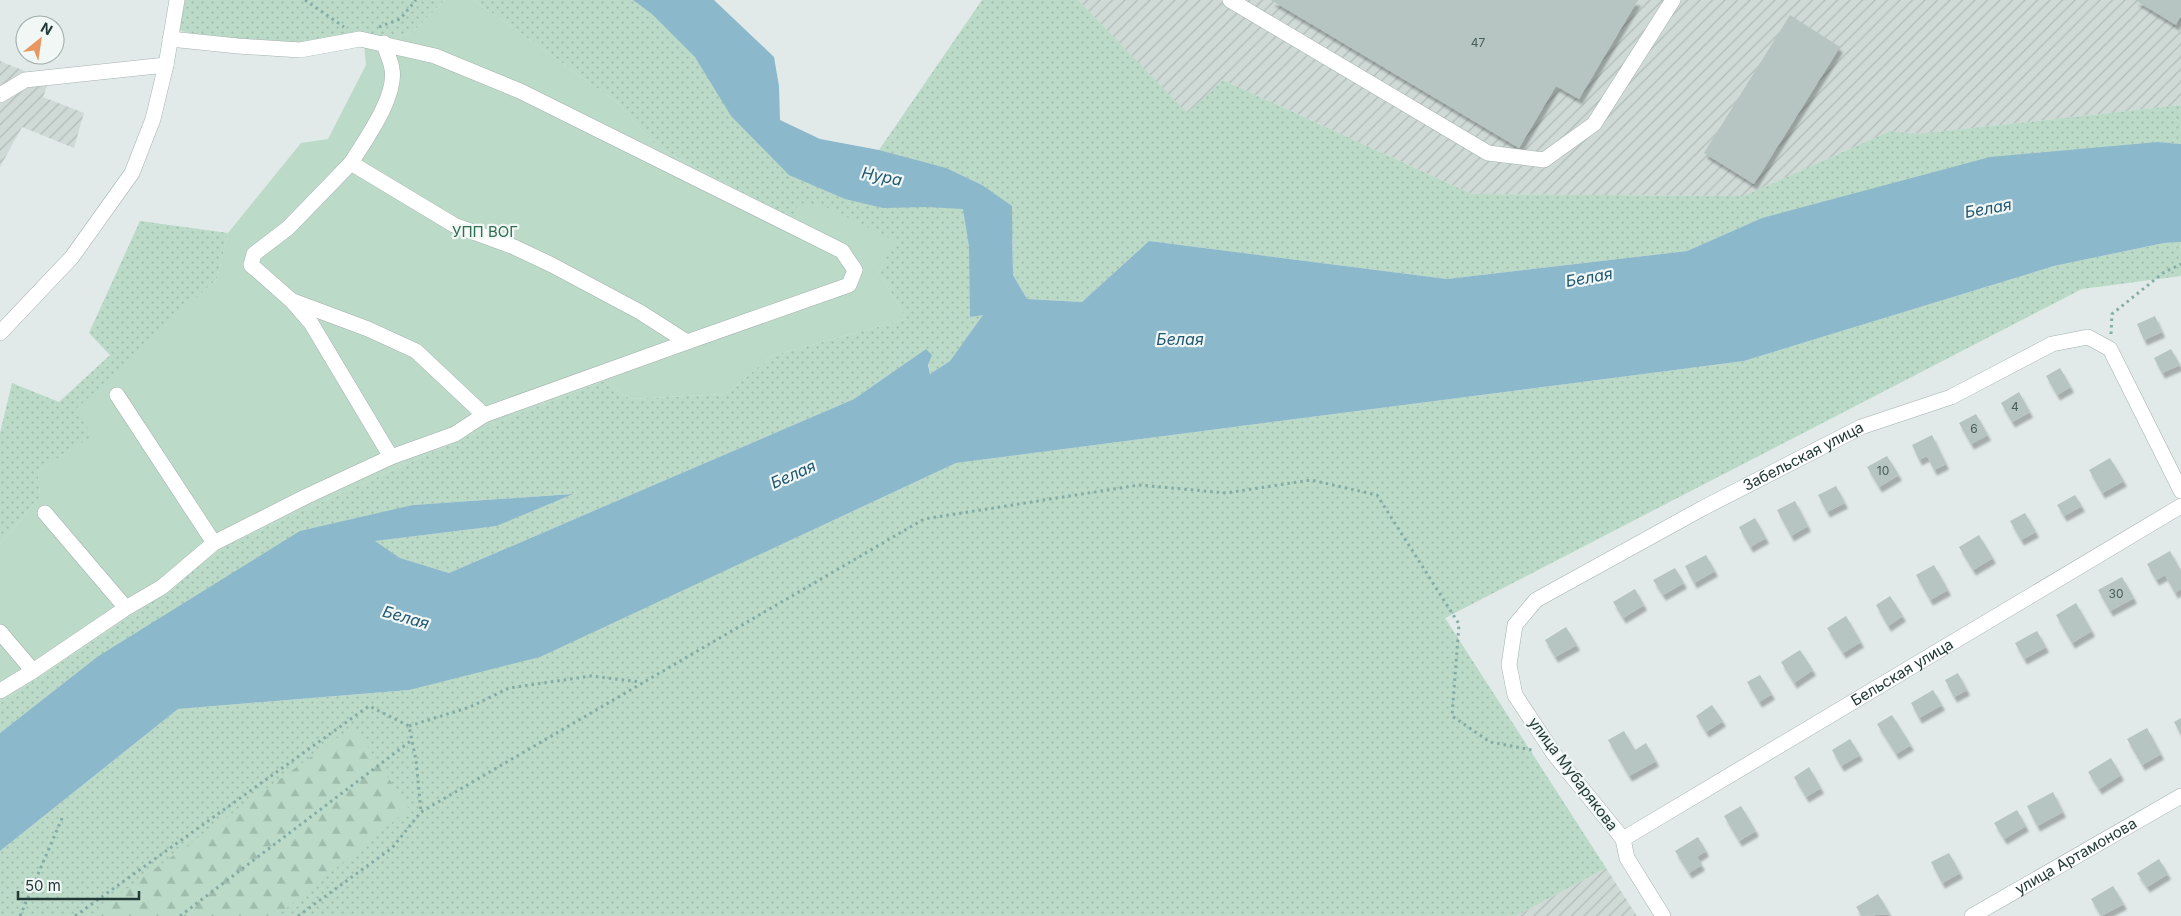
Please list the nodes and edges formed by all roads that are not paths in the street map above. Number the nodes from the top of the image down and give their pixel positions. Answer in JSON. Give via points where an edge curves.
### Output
{"nodes":[{"id":1,"x":177,"y":0,"type":"edge"},
{"id":2,"x":1230,"y":0,"type":"edge"},
{"id":3,"x":1673,"y":0,"type":"edge"},
{"id":4,"x":170,"y":39,"type":"junction"},
{"id":5,"x":384,"y":43,"type":"junction"},
{"id":6,"x":166,"y":65,"type":"junction"},
{"id":7,"x":0,"y":95,"type":"edge"},
{"id":8,"x":351,"y":164,"type":"junction"},
{"id":9,"x":292,"y":301,"type":"junction"},
{"id":10,"x":0,"y":333,"type":"edge"},
{"id":11,"x":687,"y":342,"type":"junction"},
{"id":12,"x":117,"y":395,"type":"dead end"},
{"id":13,"x":484,"y":415,"type":"junction"},
{"id":14,"x":391,"y":457,"type":"junction"},
{"id":15,"x":2181,"y":491,"type":"edge"},
{"id":16,"x":2181,"y":506,"type":"edge"},
{"id":17,"x":45,"y":513,"type":"dead end"},
{"id":18,"x":214,"y":543,"type":"junction"},
{"id":19,"x":126,"y":608,"type":"junction"},
{"id":20,"x":1515,"y":625,"type":"joint"},
{"id":21,"x":0,"y":632,"type":"edge"},
{"id":22,"x":33,"y":671,"type":"junction"},
{"id":23,"x":0,"y":690,"type":"edge"},
{"id":24,"x":2181,"y":796,"type":"edge"},
{"id":25,"x":1623,"y":839,"type":"junction"},
{"id":26,"x":1663,"y":916,"type":"edge"},
{"id":27,"x":1972,"y":916,"type":"edge"}],
"edges":[{"from":1,"to":4,"type":"street"},
{"from":2,"to":3,"type":"street","via":[[1488,153],[1544,160],[1594,124]]},
{"from":4,"to":5,"type":"street","via":[[300,50],[360,40]]},
{"from":4,"to":6,"type":"street"},
{"from":5,"to":8,"type":"street","via":[[392,70],[389,94]]},
{"from":5,"to":11,"type":"street","via":[[435,56],[520,91],[842,251],[855,270],[849,285]]},
{"from":6,"to":7,"type":"street","via":[[25,80]]},
{"from":6,"to":10,"type":"street","via":[[153,119],[132,173],[72,257]]},
{"from":8,"to":9,"type":"street","via":[[288,228],[254,254],[251,265]]},
{"from":8,"to":11,"type":"street","via":[[454,225],[552,265],[640,312]]},
{"from":9,"to":13,"type":"street","via":[[416,351]]},
{"from":9,"to":14,"type":"street","via":[[311,323]]},
{"from":11,"to":13,"type":"street"},
{"from":12,"to":18,"type":"street"},
{"from":13,"to":14,"type":"street","via":[[454,434]]},
{"from":14,"to":18,"type":"street"},
{"from":15,"to":20,"type":"street","name":"Забельская улица","via":[[2110,349],[2088,337],[2052,344],[1951,397],[1861,427],[1703,508],[1536,600]]},
{"from":16,"to":25,"type":"street","name":"Бельская улица"},
{"from":17,"to":19,"type":"street"},
{"from":18,"to":19,"type":"street","via":[[162,588]]},
{"from":19,"to":22,"type":"street"},
{"from":20,"to":25,"type":"street","name":"улица Мубарякова","via":[[1509,665],[1515,696],[1554,754]]},
{"from":21,"to":22,"type":"street"},
{"from":22,"to":23,"type":"street"},
{"from":24,"to":27,"type":"street","name":"улица Артамонова"},
{"from":25,"to":26,"type":"street","name":"улица Мубарякова","via":[[1627,858]]}]}
